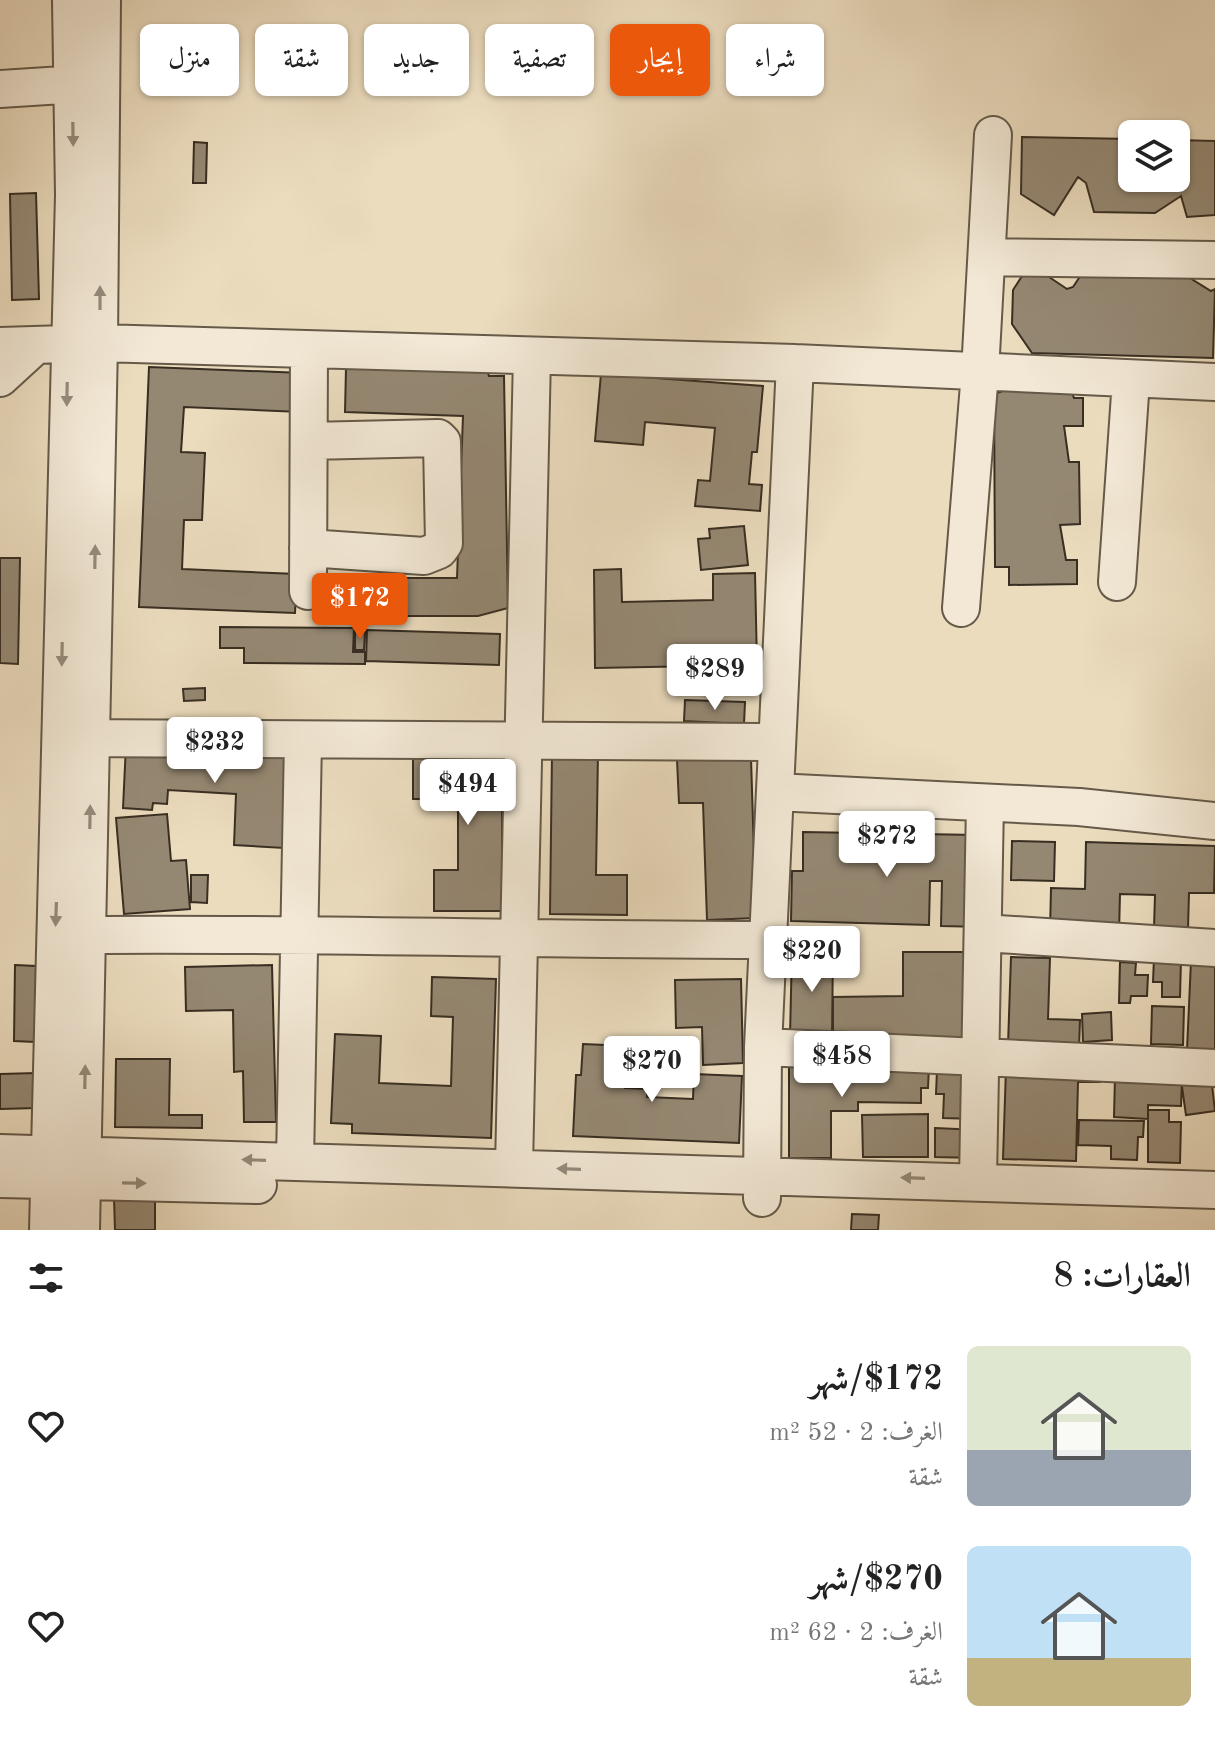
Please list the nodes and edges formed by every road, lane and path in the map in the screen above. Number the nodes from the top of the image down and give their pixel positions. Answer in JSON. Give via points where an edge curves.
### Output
{"nodes":[{"id":1,"x":71,"y":0,"type":"edge"},
{"id":2,"x":102,"y":0,"type":"edge"},
{"id":3,"x":87,"y":84,"type":"junction"},
{"id":4,"x":0,"y":89,"type":"edge"},
{"id":5,"x":993,"y":135,"type":"dead end"},
{"id":6,"x":987,"y":257,"type":"junction"},
{"id":7,"x":1215,"y":260,"type":"edge"},
{"id":8,"x":68,"y":344,"type":"junction"},
{"id":9,"x":0,"y":346,"type":"edge"},
{"id":10,"x":309,"y":351,"type":"junction"},
{"id":11,"x":532,"y":356,"type":"junction"},
{"id":12,"x":795,"y":363,"type":"junction"},
{"id":13,"x":980,"y":372,"type":"junction"},
{"id":14,"x":0,"y":378,"type":"edge"},
{"id":15,"x":1131,"y":380,"type":"junction"},
{"id":16,"x":1215,"y":382,"type":"edge"},
{"id":17,"x":309,"y":441,"type":"junction"},
{"id":18,"x":308,"y":548,"type":"junction"},
{"id":19,"x":1117,"y":582,"type":"dead end"},
{"id":20,"x":308,"y":591,"type":"dead end"},
{"id":21,"x":961,"y":608,"type":"dead end"},
{"id":22,"x":76,"y":738,"type":"junction"},
{"id":23,"x":303,"y":740,"type":"junction"},
{"id":24,"x":524,"y":742,"type":"junction"},
{"id":25,"x":777,"y":742,"type":"junction"},
{"id":26,"x":775,"y":792,"type":"junction"},
{"id":27,"x":985,"y":803,"type":"junction"},
{"id":28,"x":1215,"y":821,"type":"edge"},
{"id":29,"x":299,"y":933,"type":"junction"},
{"id":30,"x":983,"y":933,"type":"junction"},
{"id":31,"x":88,"y":935,"type":"junction"},
{"id":32,"x":519,"y":940,"type":"junction"},
{"id":33,"x":768,"y":940,"type":"junction"},
{"id":34,"x":1215,"y":948,"type":"edge"},
{"id":35,"x":763,"y":1047,"type":"junction"},
{"id":36,"x":981,"y":1059,"type":"junction"},
{"id":37,"x":1215,"y":1068,"type":"edge"},
{"id":38,"x":0,"y":1153,"type":"edge"},
{"id":39,"x":514,"y":1167,"type":"junction"},
{"id":40,"x":65,"y":1168,"type":"junction"},
{"id":41,"x":312,"y":1170,"type":"junction"},
{"id":42,"x":0,"y":1179,"type":"edge"},
{"id":43,"x":978,"y":1180,"type":"junction"},
{"id":44,"x":762,"y":1187,"type":"junction"},
{"id":45,"x":1215,"y":1190,"type":"edge"},
{"id":46,"x":1215,"y":1212,"type":"edge"},
{"id":47,"x":48,"y":1230,"type":"edge"},
{"id":48,"x":81,"y":1230,"type":"edge"}],
"edges":[{"from":1,"to":3,"type":"street"},
{"from":2,"to":3,"type":"street"},
{"from":3,"to":4,"type":"street"},
{"from":3,"to":8,"type":"street"},
{"from":5,"to":6,"type":"street"},
{"from":6,"to":7,"type":"street"},
{"from":6,"to":13,"type":"street"},
{"from":8,"to":9,"type":"street"},
{"from":8,"to":10,"type":"street"},
{"from":8,"to":14,"type":"street"},
{"from":8,"to":22,"type":"street"},
{"from":10,"to":11,"type":"street"},
{"from":10,"to":17,"type":"street"},
{"from":11,"to":12,"type":"street"},
{"from":11,"to":24,"type":"street"},
{"from":12,"to":13,"type":"street"},
{"from":12,"to":25,"type":"street"},
{"from":13,"to":15,"type":"street"},
{"from":13,"to":21,"type":"street"},
{"from":15,"to":16,"type":"street"},
{"from":15,"to":19,"type":"street"},
{"from":17,"to":18,"type":"street"},
{"from":17,"to":18,"type":"street","via":[[438,438],[444,543],[424,556]]},
{"from":18,"to":20,"type":"street"},
{"from":22,"to":23,"type":"street"},
{"from":31,"to":22,"type":"street","one_way":true},
{"from":22,"to":40,"type":"street","one_way":true},
{"from":23,"to":24,"type":"street"},
{"from":23,"to":29,"type":"street"},
{"from":24,"to":25,"type":"street"},
{"from":24,"to":32,"type":"street"},
{"from":25,"to":26,"type":"street"},
{"from":26,"to":27,"type":"street"},
{"from":26,"to":33,"type":"street"},
{"from":27,"to":28,"type":"street"},
{"from":27,"to":30,"type":"street"},
{"from":29,"to":31,"type":"street"},
{"from":29,"to":32,"type":"street"},
{"from":29,"to":41,"type":"street"},
{"from":30,"to":34,"type":"street"},
{"from":30,"to":36,"type":"street"},
{"from":40,"to":31,"type":"street","one_way":true},
{"from":32,"to":33,"type":"street"},
{"from":32,"to":39,"type":"street"},
{"from":33,"to":35,"type":"street"},
{"from":35,"to":36,"type":"street"},
{"from":35,"to":44,"type":"street"},
{"from":36,"to":37,"type":"street"},
{"from":36,"to":43,"type":"street"},
{"from":38,"to":40,"type":"street"},
{"from":39,"to":41,"type":"street"},
{"from":44,"to":39,"type":"street","one_way":true},
{"from":40,"to":41,"type":"street"},
{"from":40,"to":42,"type":"street"},
{"from":40,"to":47,"type":"street"},
{"from":40,"to":48,"type":"street"},
{"from":41,"to":44,"type":"street"},
{"from":43,"to":44,"type":"street","one_way":true},
{"from":43,"to":45,"type":"street"},
{"from":44,"to":46,"type":"street"}]}
